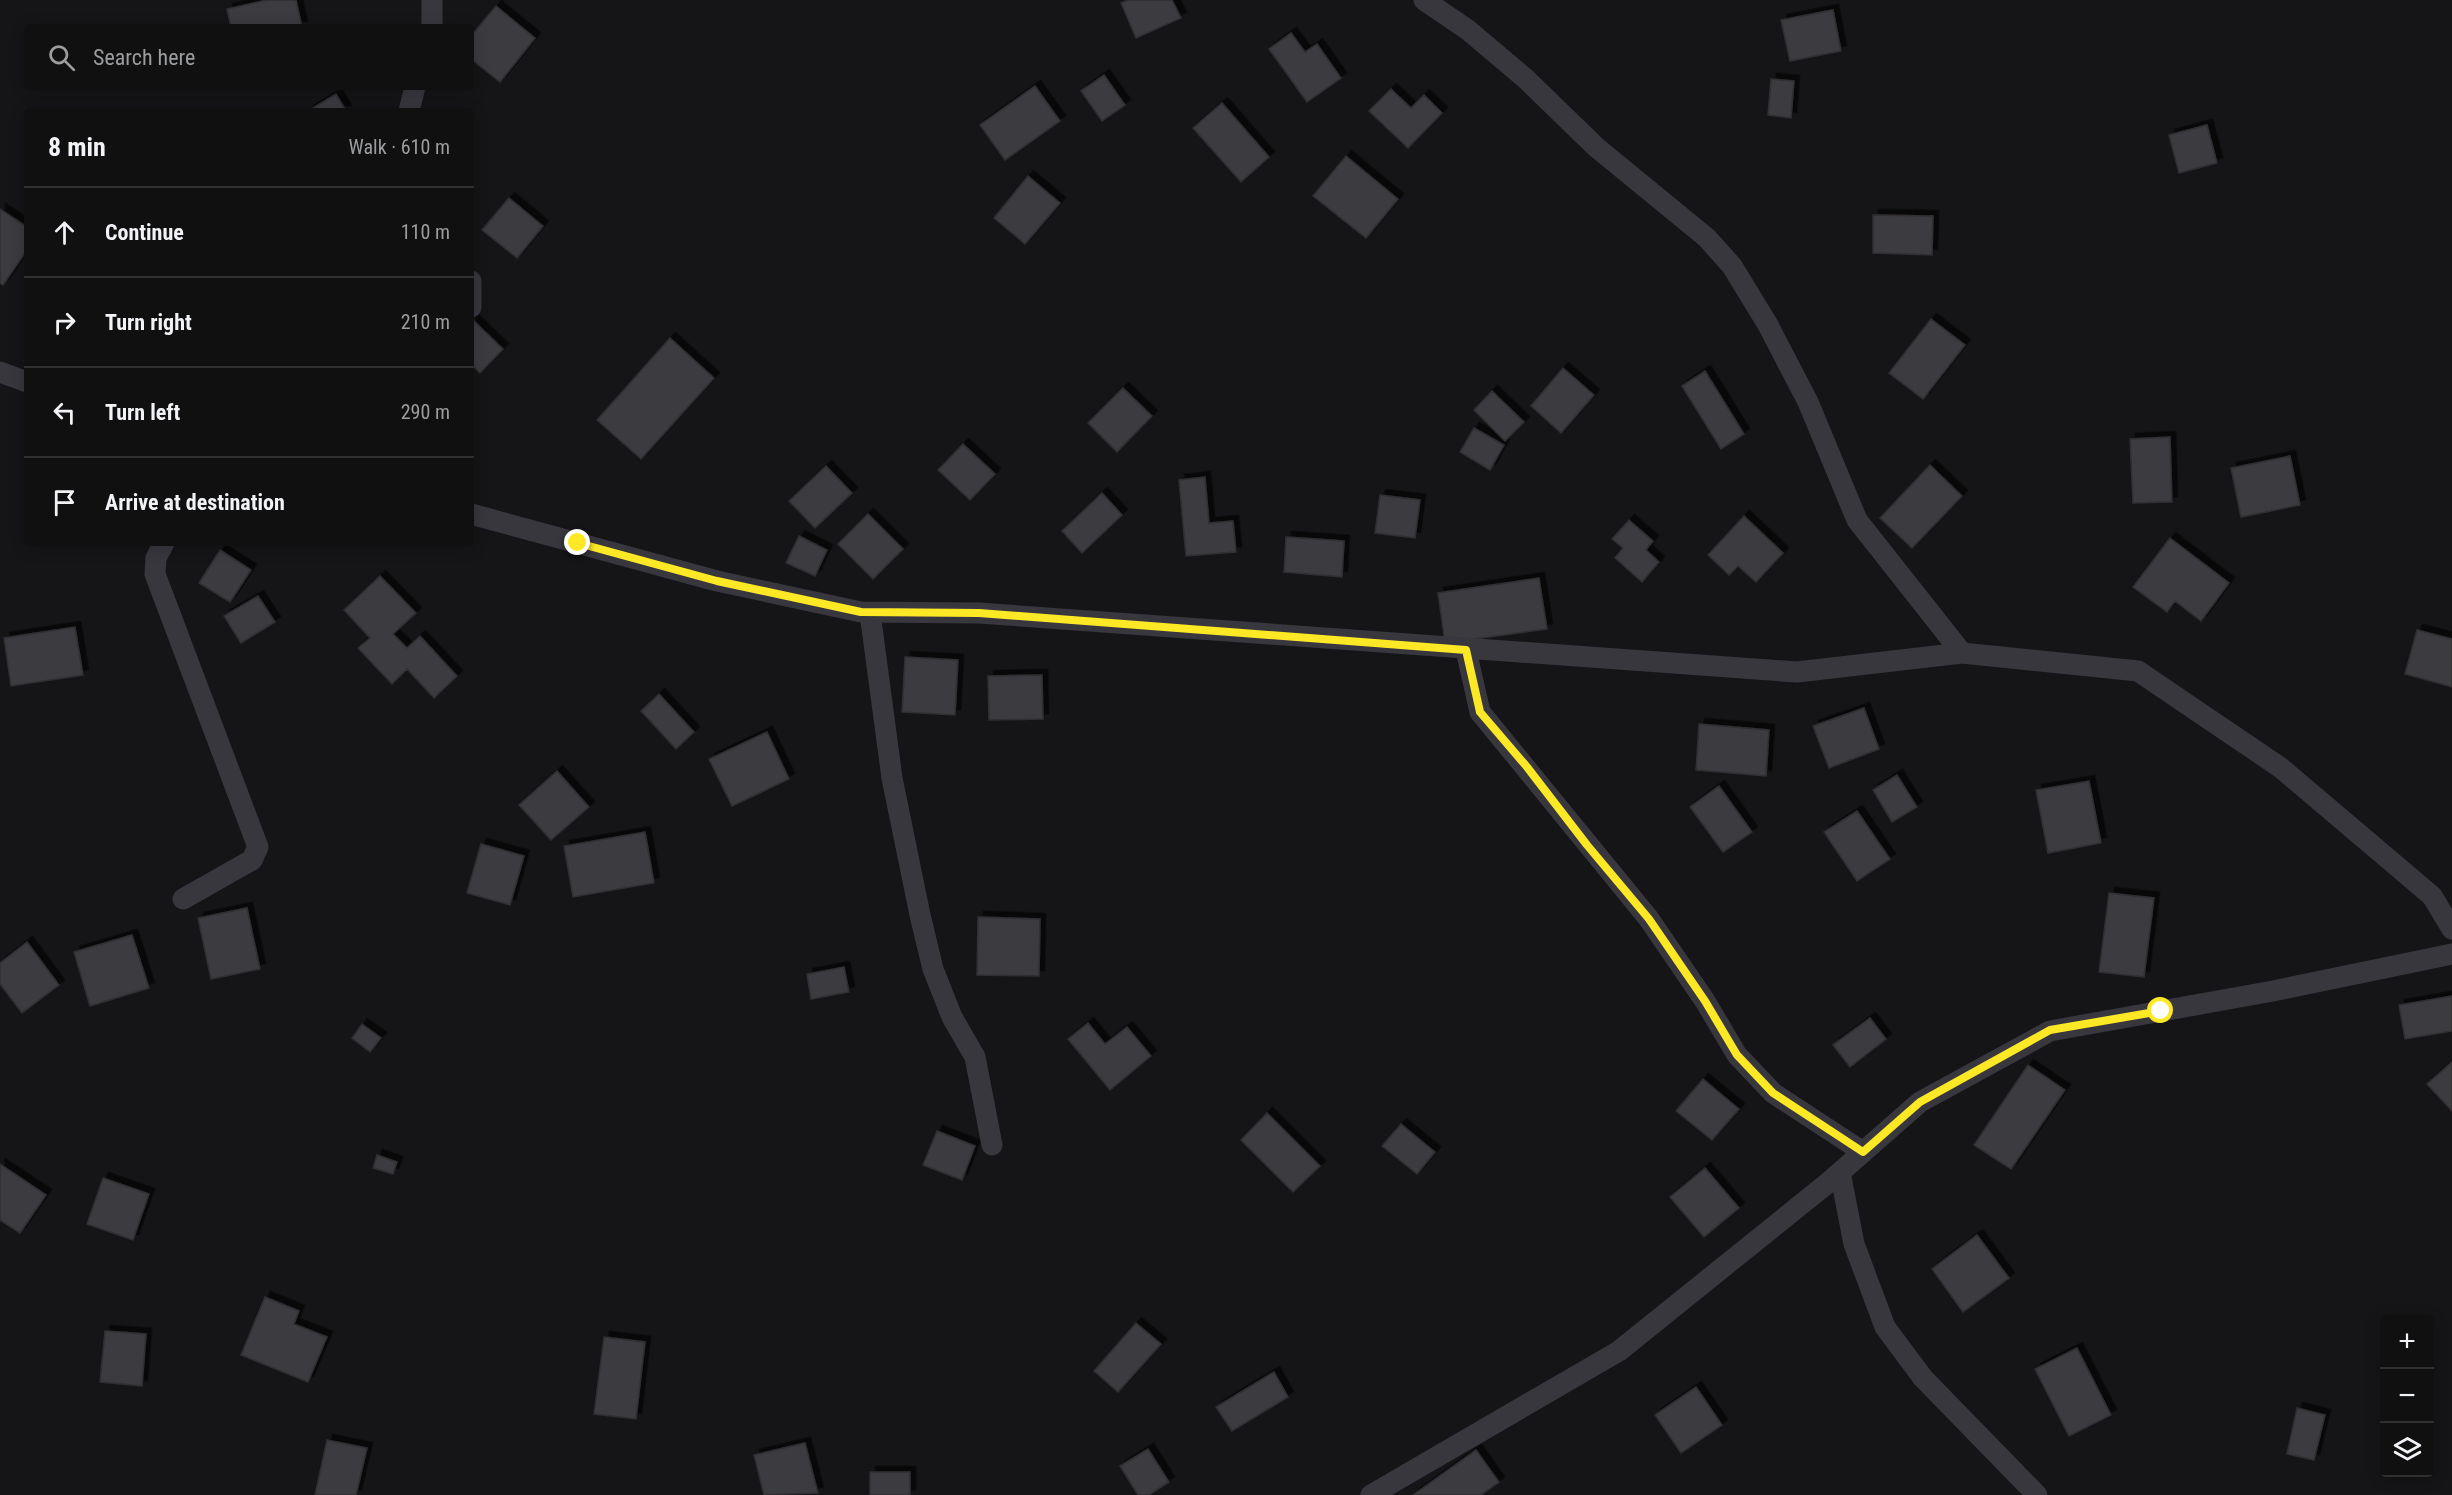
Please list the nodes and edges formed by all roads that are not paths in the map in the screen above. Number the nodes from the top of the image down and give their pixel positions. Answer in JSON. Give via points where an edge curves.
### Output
{"nodes":[{"id":1,"x":432,"y":0,"type":"edge"},
{"id":2,"x":1424,"y":0,"type":"edge"},
{"id":3,"x":432,"y":24,"type":"edge"},
{"id":4,"x":414,"y":90,"type":"edge"},
{"id":5,"x":410,"y":108,"type":"edge"},
{"id":6,"x":0,"y":372,"type":"edge"},
{"id":7,"x":24,"y":380,"type":"edge"},
{"id":8,"x":474,"y":515,"type":"edge"},
{"id":9,"x":162,"y":546,"type":"edge"},
{"id":10,"x":870,"y":613,"type":"junction"},
{"id":11,"x":1466,"y":650,"type":"junction"},
{"id":12,"x":1962,"y":653,"type":"junction"},
{"id":13,"x":183,"y":900,"type":"dead end"},
{"id":14,"x":2452,"y":929,"type":"edge"},
{"id":15,"x":2452,"y":954,"type":"edge"},
{"id":16,"x":992,"y":1145,"type":"dead end"},
{"id":17,"x":1863,"y":1152,"type":"junction"},
{"id":18,"x":1840,"y":1172,"type":"junction"},
{"id":19,"x":1371,"y":1495,"type":"edge"},
{"id":20,"x":2037,"y":1495,"type":"edge"}],
"edges":[{"from":1,"to":3,"type":"street"},
{"from":2,"to":12,"type":"street","via":[[1468,30],[1526,79],[1596,147],[1707,238],[1732,266],[1808,402],[1857,520]]},
{"from":4,"to":5,"type":"street"},
{"from":6,"to":7,"type":"street"},
{"from":8,"to":10,"type":"street","via":[[717,581]]},
{"from":9,"to":13,"type":"street","via":[[156,558],[155,574],[258,847],[252,860]]},
{"from":10,"to":11,"type":"street","via":[[979,613]]},
{"from":10,"to":16,"type":"street","via":[[891,778],[920,915],[937,979],[952,1017],[975,1057]]},
{"from":11,"to":12,"type":"street","via":[[1797,672]]},
{"from":11,"to":17,"type":"street","via":[[1480,712],[1649,919],[1737,1055],[1773,1093]]},
{"from":12,"to":14,"type":"street","via":[[2138,671],[2281,768],[2432,896]]},
{"from":15,"to":17,"type":"street","via":[[2273,991],[2050,1030],[1920,1102]]},
{"from":17,"to":18,"type":"street"},
{"from":18,"to":19,"type":"street","via":[[1619,1351]]},
{"from":18,"to":20,"type":"street","via":[[1854,1244],[1886,1327],[1923,1378]]}]}
